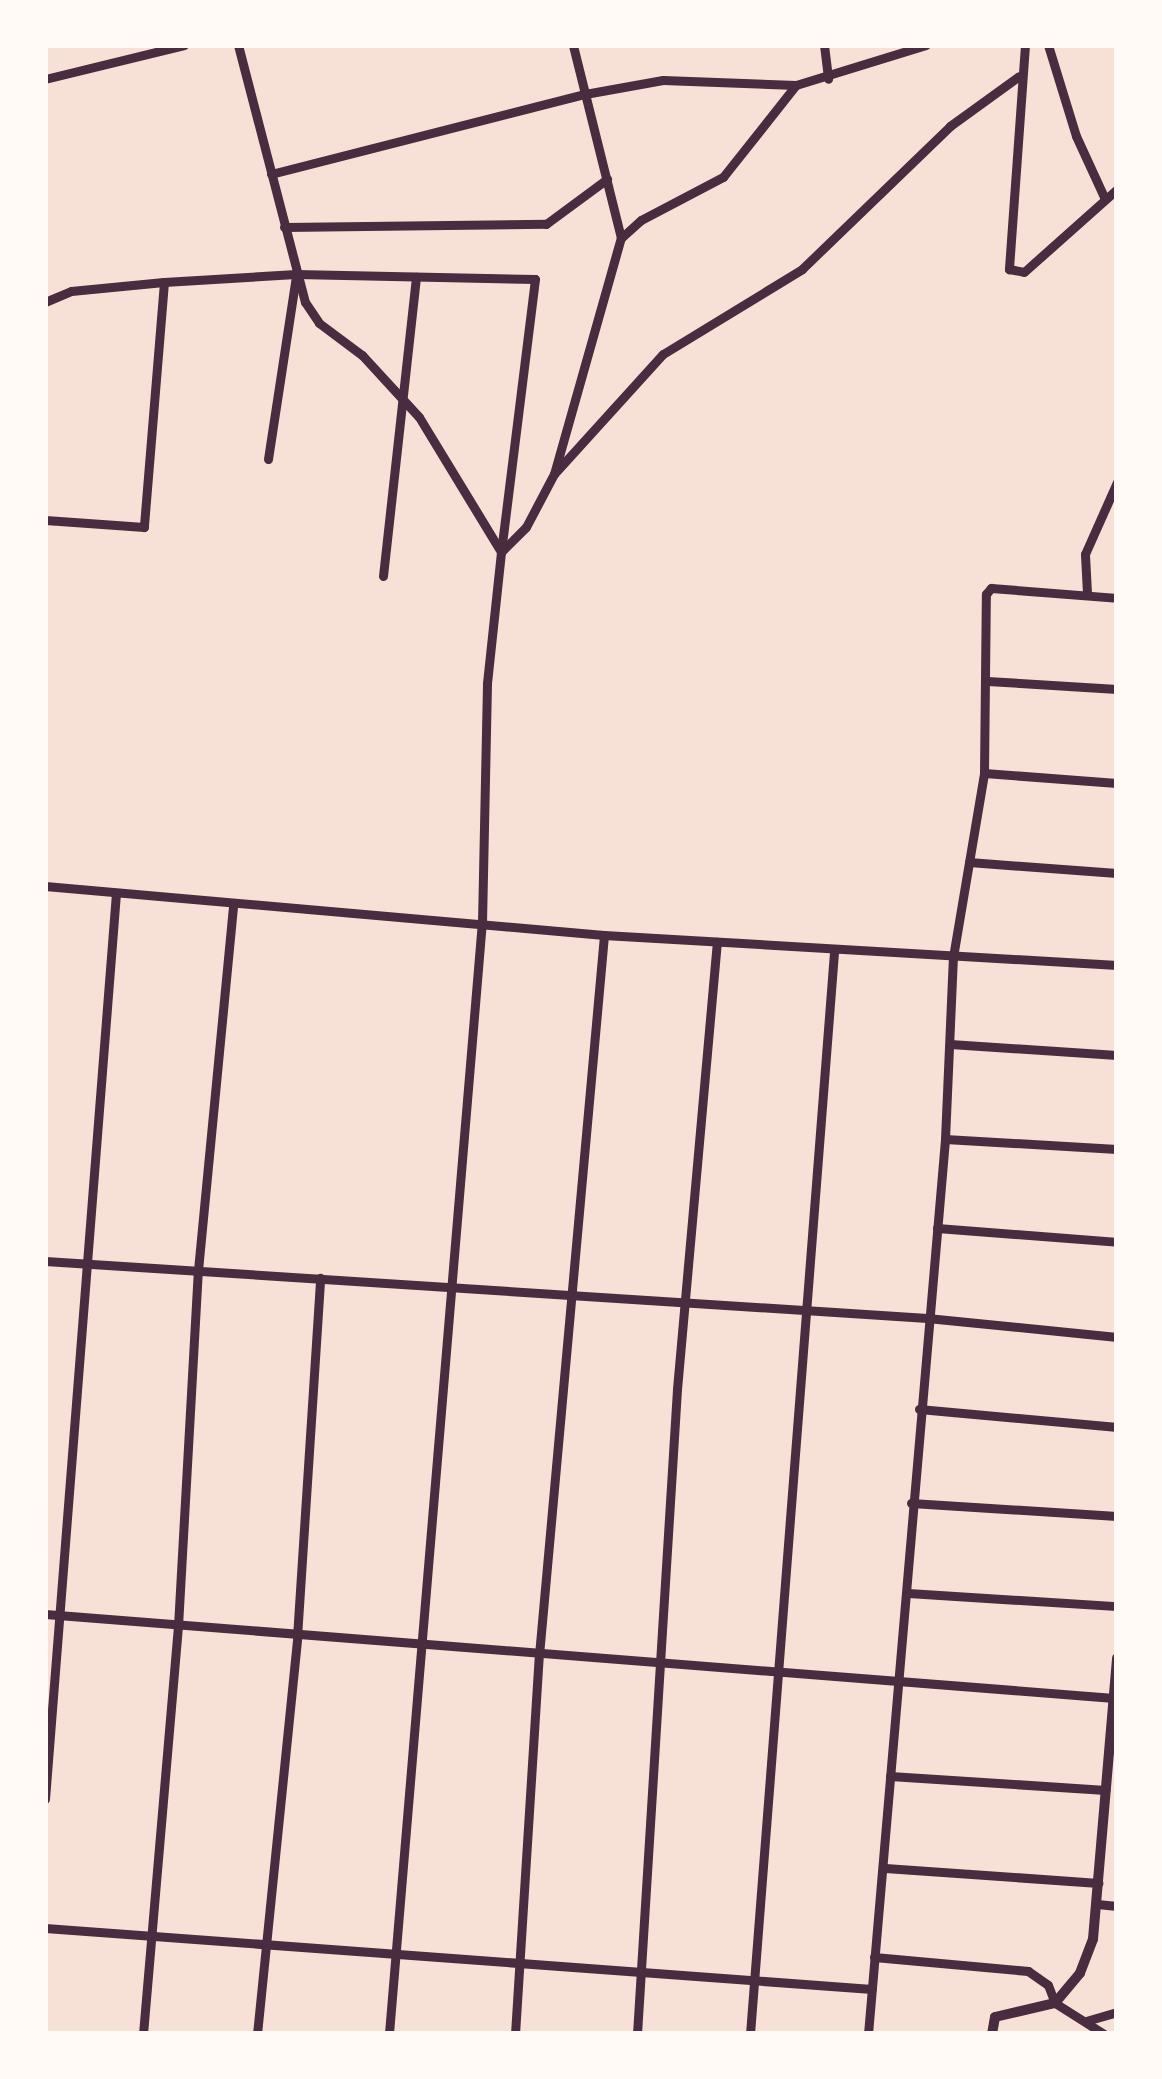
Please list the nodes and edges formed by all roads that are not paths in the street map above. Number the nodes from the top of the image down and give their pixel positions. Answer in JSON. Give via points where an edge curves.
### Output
{"nodes":[{"id":1,"x":184,"y":45,"type":"edge"},
{"id":2,"x":238,"y":45,"type":"edge"},
{"id":3,"x":573,"y":45,"type":"edge"},
{"id":4,"x":824,"y":45,"type":"edge"},
{"id":5,"x":926,"y":45,"type":"edge"},
{"id":6,"x":1025,"y":45,"type":"edge"},
{"id":7,"x":1050,"y":50,"type":"edge"},
{"id":8,"x":1019,"y":76,"type":"junction"},
{"id":9,"x":45,"y":79,"type":"edge"},
{"id":10,"x":828,"y":79,"type":"junction"},
{"id":11,"x":796,"y":85,"type":"junction"},
{"id":12,"x":585,"y":94,"type":"junction"},
{"id":13,"x":271,"y":174,"type":"junction"},
{"id":14,"x":607,"y":178,"type":"junction"},
{"id":15,"x":1117,"y":188,"type":"edge"},
{"id":16,"x":1104,"y":198,"type":"junction"},
{"id":17,"x":284,"y":227,"type":"junction"},
{"id":18,"x":622,"y":238,"type":"junction"},
{"id":19,"x":296,"y":274,"type":"junction"},
{"id":20,"x":416,"y":276,"type":"junction"},
{"id":21,"x":164,"y":282,"type":"junction"},
{"id":22,"x":45,"y":302,"type":"edge"},
{"id":23,"x":400,"y":398,"type":"junction"},
{"id":24,"x":268,"y":459,"type":"dead end"},
{"id":25,"x":554,"y":474,"type":"junction"},
{"id":26,"x":1117,"y":482,"type":"edge"},
{"id":27,"x":45,"y":520,"type":"edge"},
{"id":28,"x":500,"y":552,"type":"junction"},
{"id":29,"x":383,"y":576,"type":"dead end"},
{"id":30,"x":1086,"y":593,"type":"junction"},
{"id":31,"x":1117,"y":598,"type":"edge"},
{"id":32,"x":987,"y":680,"type":"junction"},
{"id":33,"x":1117,"y":689,"type":"edge"},
{"id":34,"x":984,"y":773,"type":"junction"},
{"id":35,"x":1117,"y":782,"type":"edge"},
{"id":36,"x":970,"y":862,"type":"junction"},
{"id":37,"x":1117,"y":873,"type":"edge"},
{"id":38,"x":45,"y":886,"type":"edge"},
{"id":39,"x":116,"y":893,"type":"junction"},
{"id":40,"x":233,"y":904,"type":"junction"},
{"id":41,"x":482,"y":921,"type":"junction"},
{"id":42,"x":604,"y":934,"type":"junction"},
{"id":43,"x":717,"y":942,"type":"junction"},
{"id":44,"x":834,"y":951,"type":"junction"},
{"id":45,"x":954,"y":956,"type":"junction"},
{"id":46,"x":1117,"y":965,"type":"edge"},
{"id":47,"x":950,"y":1044,"type":"junction"},
{"id":48,"x":1117,"y":1055,"type":"edge"},
{"id":49,"x":945,"y":1139,"type":"junction"},
{"id":50,"x":1117,"y":1149,"type":"edge"},
{"id":51,"x":937,"y":1228,"type":"junction"},
{"id":52,"x":1117,"y":1242,"type":"edge"},
{"id":53,"x":45,"y":1261,"type":"edge"},
{"id":54,"x":86,"y":1263,"type":"junction"},
{"id":55,"x":198,"y":1270,"type":"junction"},
{"id":56,"x":320,"y":1278,"type":"junction"},
{"id":57,"x":447,"y":1287,"type":"junction"},
{"id":58,"x":574,"y":1296,"type":"junction"},
{"id":59,"x":685,"y":1303,"type":"junction"},
{"id":60,"x":804,"y":1313,"type":"junction"},
{"id":61,"x":928,"y":1318,"type":"junction"},
{"id":62,"x":1117,"y":1337,"type":"edge"},
{"id":63,"x":919,"y":1409,"type":"junction"},
{"id":64,"x":1117,"y":1427,"type":"edge"},
{"id":65,"x":911,"y":1503,"type":"junction"},
{"id":66,"x":1117,"y":1516,"type":"edge"},
{"id":67,"x":908,"y":1593,"type":"junction"},
{"id":68,"x":1117,"y":1606,"type":"edge"},
{"id":69,"x":45,"y":1614,"type":"edge"},
{"id":70,"x":60,"y":1616,"type":"junction"},
{"id":71,"x":178,"y":1626,"type":"junction"},
{"id":72,"x":298,"y":1636,"type":"junction"},
{"id":73,"x":419,"y":1648,"type":"junction"},
{"id":74,"x":539,"y":1655,"type":"junction"},
{"id":75,"x":1117,"y":1658,"type":"edge"},
{"id":76,"x":661,"y":1662,"type":"junction"},
{"id":77,"x":775,"y":1672,"type":"junction"},
{"id":78,"x":898,"y":1685,"type":"junction"},
{"id":79,"x":1114,"y":1698,"type":"junction"},
{"id":80,"x":1114,"y":1727,"type":"edge"},
{"id":81,"x":890,"y":1776,"type":"junction"},
{"id":82,"x":1106,"y":1790,"type":"junction"},
{"id":83,"x":45,"y":1800,"type":"edge"},
{"id":84,"x":1104,"y":1814,"type":"junction"},
{"id":85,"x":1117,"y":1815,"type":"edge"},
{"id":86,"x":885,"y":1868,"type":"junction"},
{"id":87,"x":1098,"y":1883,"type":"junction"},
{"id":88,"x":1097,"y":1904,"type":"junction"},
{"id":89,"x":1117,"y":1906,"type":"edge"},
{"id":90,"x":45,"y":1928,"type":"edge"},
{"id":91,"x":150,"y":1935,"type":"junction"},
{"id":92,"x":264,"y":1944,"type":"junction"},
{"id":93,"x":396,"y":1954,"type":"junction"},
{"id":94,"x":874,"y":1957,"type":"junction"},
{"id":95,"x":520,"y":1963,"type":"junction"},
{"id":96,"x":641,"y":1972,"type":"junction"},
{"id":97,"x":754,"y":1982,"type":"junction"},
{"id":98,"x":872,"y":1990,"type":"junction"},
{"id":99,"x":1055,"y":2003,"type":"junction"},
{"id":100,"x":1117,"y":2012,"type":"edge"},
{"id":101,"x":1086,"y":2021,"type":"junction"},
{"id":102,"x":143,"y":2034,"type":"edge"},
{"id":103,"x":257,"y":2034,"type":"edge"},
{"id":104,"x":388,"y":2034,"type":"edge"},
{"id":105,"x":515,"y":2034,"type":"edge"},
{"id":106,"x":637,"y":2034,"type":"edge"},
{"id":107,"x":750,"y":2034,"type":"edge"},
{"id":108,"x":868,"y":2034,"type":"edge"},
{"id":109,"x":992,"y":2034,"type":"edge"},
{"id":110,"x":1104,"y":2034,"type":"edge"}],
"edges":[{"from":1,"to":9,"type":"street"},
{"from":2,"to":13,"type":"street"},
{"from":3,"to":12,"type":"street"},
{"from":4,"to":10,"type":"street"},
{"from":5,"to":10,"type":"street"},
{"from":6,"to":8,"type":"street"},
{"from":7,"to":16,"type":"street"},
{"from":8,"to":16,"type":"street","via":[[1006,263],[1024,272]]},
{"from":8,"to":25,"type":"street","via":[[950,126],[802,269],[663,354]]},
{"from":10,"to":11,"type":"street"},
{"from":11,"to":12,"type":"street","via":[[662,80]]},
{"from":11,"to":18,"type":"street","via":[[723,176],[641,220]]},
{"from":12,"to":13,"type":"street"},
{"from":12,"to":14,"type":"street"},
{"from":13,"to":17,"type":"street"},
{"from":14,"to":17,"type":"street","via":[[546,224]]},
{"from":14,"to":18,"type":"street"},
{"from":15,"to":16,"type":"street"},
{"from":17,"to":19,"type":"street"},
{"from":18,"to":25,"type":"street"},
{"from":19,"to":20,"type":"street"},
{"from":19,"to":21,"type":"street"},
{"from":19,"to":23,"type":"street","via":[[319,323],[362,356]]},
{"from":19,"to":24,"type":"street"},
{"from":20,"to":23,"type":"street"},
{"from":20,"to":28,"type":"street","via":[[535,279]]},
{"from":21,"to":22,"type":"street","via":[[71,290]]},
{"from":21,"to":27,"type":"street","via":[[144,527]]},
{"from":23,"to":28,"type":"street"},
{"from":23,"to":29,"type":"street"},
{"from":25,"to":28,"type":"street","via":[[526,527]]},
{"from":26,"to":30,"type":"street","via":[[1085,554]]},
{"from":28,"to":41,"type":"street","via":[[487,684]]},
{"from":30,"to":31,"type":"street"},
{"from":30,"to":32,"type":"street","via":[[991,588]]},
{"from":32,"to":33,"type":"street"},
{"from":32,"to":34,"type":"street"},
{"from":34,"to":35,"type":"street"},
{"from":34,"to":36,"type":"street"},
{"from":36,"to":37,"type":"street"},
{"from":36,"to":45,"type":"street"},
{"from":38,"to":39,"type":"street"},
{"from":39,"to":40,"type":"street"},
{"from":39,"to":54,"type":"street"},
{"from":40,"to":41,"type":"street"},
{"from":40,"to":55,"type":"street"},
{"from":41,"to":42,"type":"street"},
{"from":41,"to":57,"type":"street"},
{"from":42,"to":43,"type":"street"},
{"from":42,"to":58,"type":"street"},
{"from":43,"to":44,"type":"street"},
{"from":43,"to":59,"type":"street"},
{"from":44,"to":45,"type":"street"},
{"from":44,"to":60,"type":"street"},
{"from":45,"to":46,"type":"street"},
{"from":45,"to":47,"type":"street"},
{"from":47,"to":48,"type":"street"},
{"from":47,"to":49,"type":"street"},
{"from":49,"to":50,"type":"street"},
{"from":49,"to":51,"type":"street"},
{"from":51,"to":52,"type":"street"},
{"from":51,"to":61,"type":"street"},
{"from":53,"to":54,"type":"street"},
{"from":54,"to":55,"type":"street"},
{"from":54,"to":70,"type":"street"},
{"from":55,"to":56,"type":"street"},
{"from":55,"to":71,"type":"street"},
{"from":56,"to":57,"type":"street"},
{"from":56,"to":72,"type":"street"},
{"from":57,"to":58,"type":"street"},
{"from":57,"to":73,"type":"street"},
{"from":58,"to":59,"type":"street"},
{"from":58,"to":74,"type":"street"},
{"from":59,"to":60,"type":"street"},
{"from":59,"to":76,"type":"street"},
{"from":60,"to":61,"type":"street"},
{"from":60,"to":77,"type":"street"},
{"from":61,"to":62,"type":"street"},
{"from":61,"to":63,"type":"street"},
{"from":63,"to":64,"type":"street"},
{"from":63,"to":65,"type":"street"},
{"from":65,"to":66,"type":"street"},
{"from":65,"to":67,"type":"street"},
{"from":67,"to":68,"type":"street"},
{"from":67,"to":78,"type":"street"},
{"from":69,"to":70,"type":"street"},
{"from":70,"to":71,"type":"street"},
{"from":70,"to":83,"type":"street"},
{"from":71,"to":72,"type":"street"},
{"from":71,"to":91,"type":"street"},
{"from":72,"to":73,"type":"street"},
{"from":72,"to":92,"type":"street"},
{"from":73,"to":74,"type":"street"},
{"from":73,"to":93,"type":"street"},
{"from":74,"to":76,"type":"street"},
{"from":74,"to":95,"type":"street"},
{"from":75,"to":79,"type":"street"},
{"from":76,"to":77,"type":"street"},
{"from":76,"to":96,"type":"street"},
{"from":77,"to":78,"type":"street"},
{"from":77,"to":97,"type":"street"},
{"from":78,"to":79,"type":"street"},
{"from":78,"to":81,"type":"street"},
{"from":79,"to":80,"type":"street"},
{"from":80,"to":82,"type":"street"},
{"from":81,"to":82,"type":"street"},
{"from":81,"to":86,"type":"street"},
{"from":82,"to":84,"type":"street"},
{"from":84,"to":85,"type":"street"},
{"from":84,"to":87,"type":"street"},
{"from":86,"to":87,"type":"street"},
{"from":86,"to":94,"type":"street"},
{"from":87,"to":88,"type":"street"},
{"from":88,"to":89,"type":"street"},
{"from":88,"to":99,"type":"street","via":[[1093,1939]]},
{"from":90,"to":91,"type":"street"},
{"from":91,"to":92,"type":"street"},
{"from":91,"to":102,"type":"street"},
{"from":92,"to":93,"type":"street"},
{"from":92,"to":103,"type":"street"},
{"from":93,"to":95,"type":"street"},
{"from":93,"to":104,"type":"street"},
{"from":94,"to":98,"type":"street"},
{"from":94,"to":99,"type":"street","via":[[1028,1971],[1048,1985]]},
{"from":95,"to":96,"type":"street"},
{"from":95,"to":105,"type":"street"},
{"from":96,"to":97,"type":"street"},
{"from":96,"to":106,"type":"street"},
{"from":97,"to":98,"type":"street"},
{"from":97,"to":107,"type":"street"},
{"from":98,"to":108,"type":"street"},
{"from":99,"to":101,"type":"street"},
{"from":99,"to":109,"type":"street","via":[[995,2017]]},
{"from":100,"to":101,"type":"street"},
{"from":101,"to":110,"type":"street"}]}
